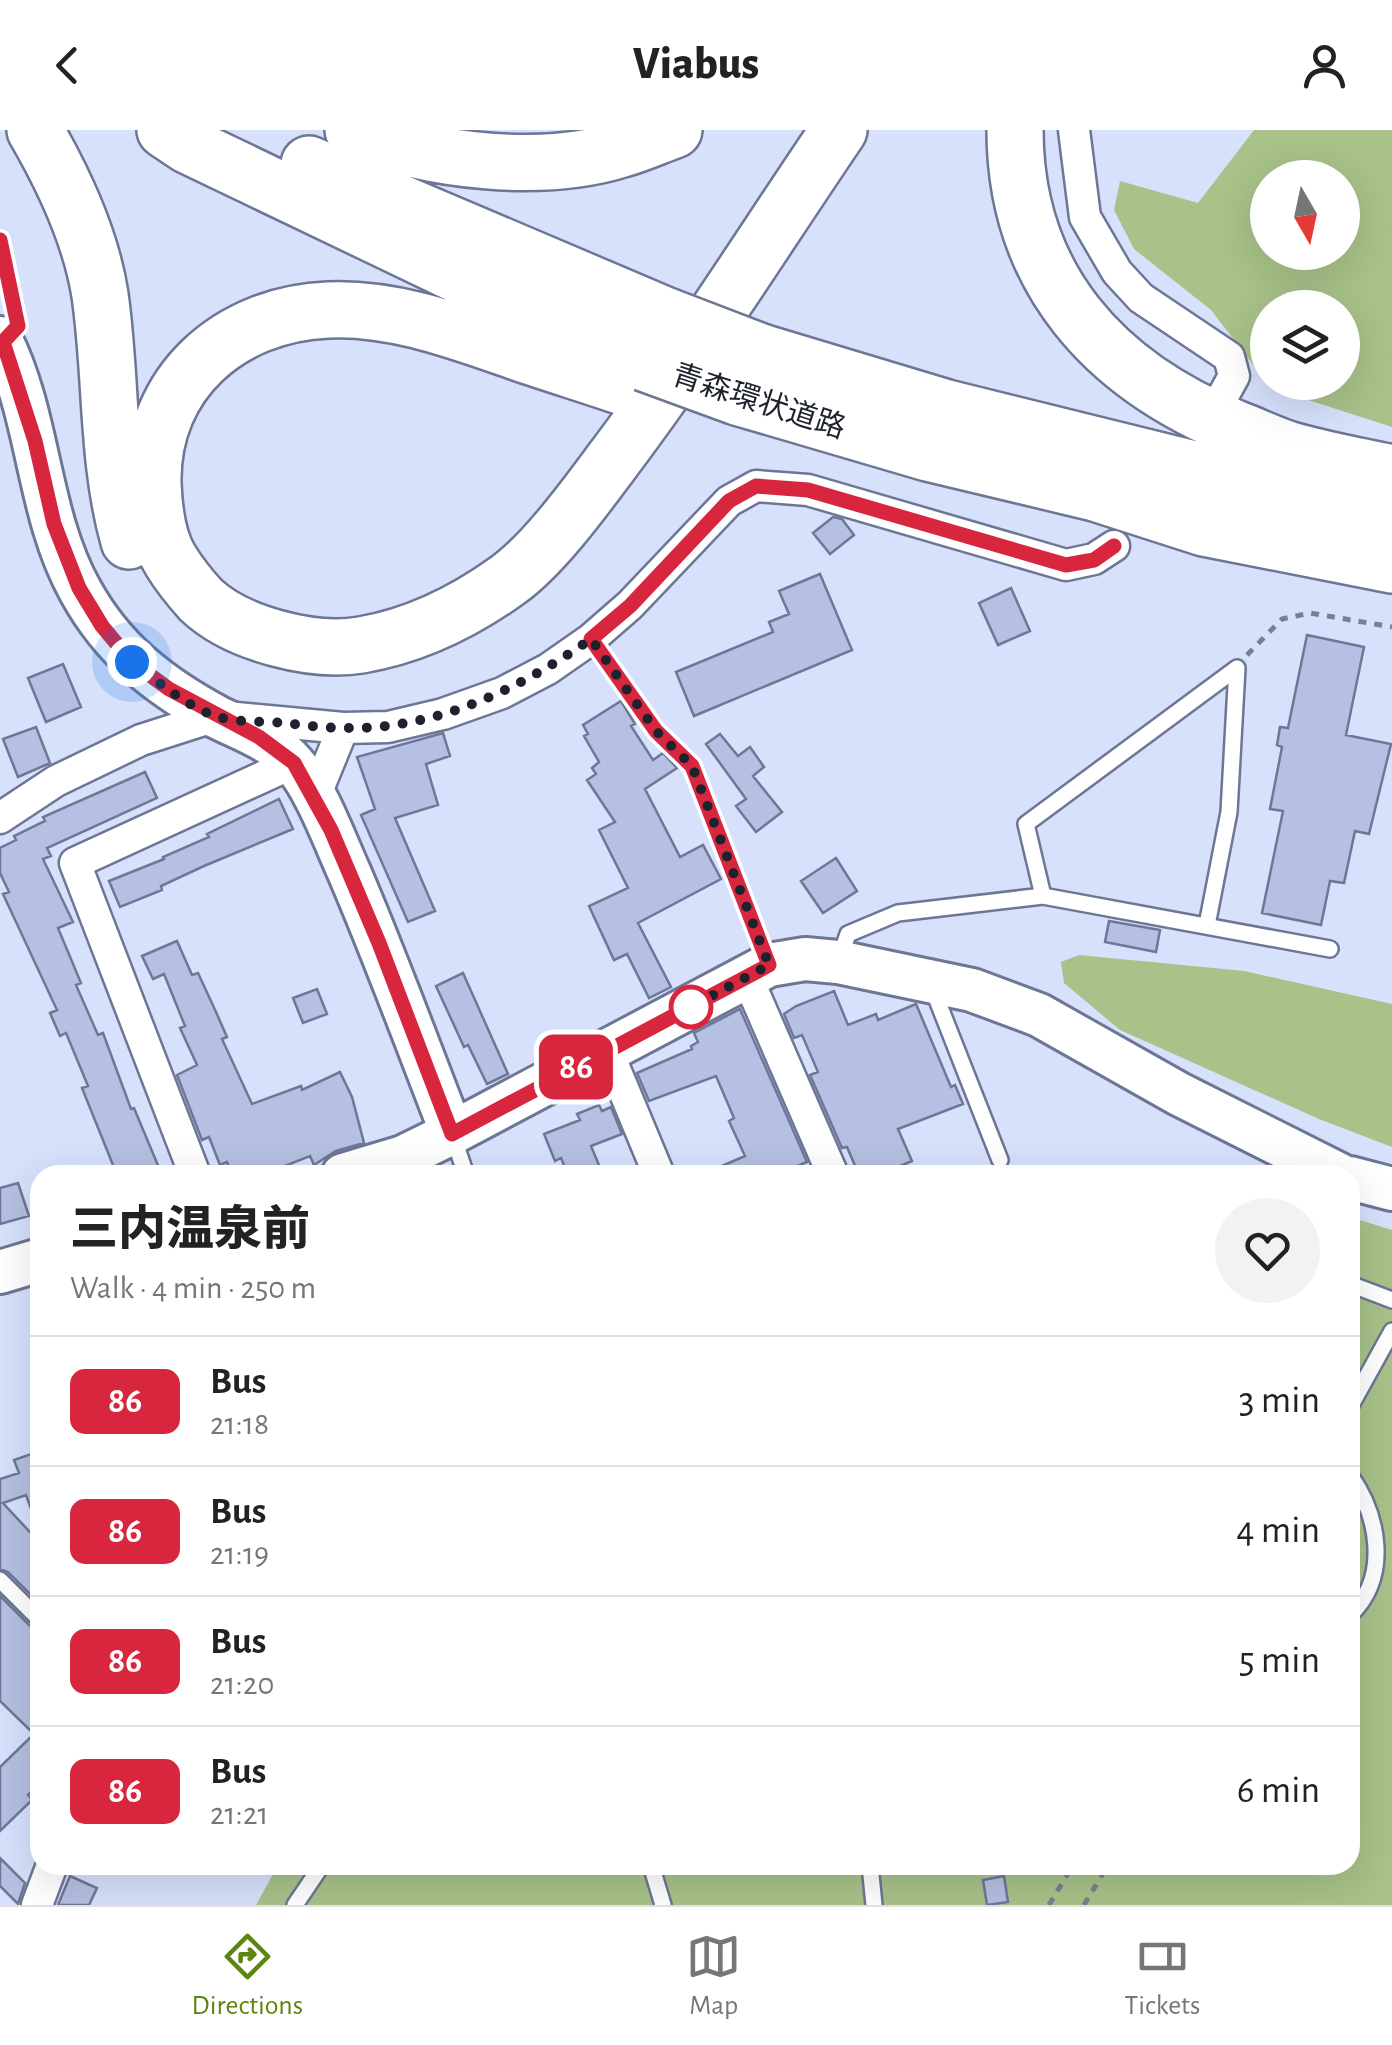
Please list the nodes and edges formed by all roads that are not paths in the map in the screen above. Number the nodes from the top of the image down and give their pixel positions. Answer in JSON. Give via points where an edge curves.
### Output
{"nodes":[{"id":1,"x":35,"y":130,"type":"edge"},
{"id":2,"x":164,"y":130,"type":"edge"},
{"id":3,"x":233,"y":130,"type":"edge"},
{"id":4,"x":353,"y":130,"type":"edge"},
{"id":5,"x":674,"y":130,"type":"edge"},
{"id":6,"x":839,"y":130,"type":"edge"},
{"id":7,"x":877,"y":130,"type":"edge"},
{"id":8,"x":1015,"y":130,"type":"edge"},
{"id":9,"x":1074,"y":130,"type":"edge"},
{"id":10,"x":0,"y":240,"type":"edge"},
{"id":11,"x":1,"y":340,"type":"edge"},
{"id":12,"x":648,"y":356,"type":"junction"},
{"id":13,"x":741,"y":390,"type":"junction"},
{"id":14,"x":1223,"y":396,"type":"dead end"},
{"id":15,"x":1392,"y":473,"type":"edge"},
{"id":16,"x":1392,"y":512,"type":"edge"},
{"id":17,"x":1114,"y":546,"type":"dead end"},
{"id":18,"x":1392,"y":565,"type":"edge"},
{"id":19,"x":591,"y":639,"type":"junction"},
{"id":20,"x":216,"y":716,"type":"junction"},
{"id":21,"x":343,"y":728,"type":"junction"},
{"id":22,"x":304,"y":781,"type":"junction"},
{"id":23,"x":0,"y":818,"type":"edge"},
{"id":24,"x":1043,"y":896,"type":"junction"},
{"id":25,"x":1206,"y":925,"type":"junction"},
{"id":26,"x":1330,"y":949,"type":"dead end"},
{"id":27,"x":838,"y":962,"type":"junction"},
{"id":28,"x":758,"y":971,"type":"junction"},
{"id":29,"x":929,"y":981,"type":"junction"},
{"id":30,"x":607,"y":1050,"type":"junction"},
{"id":31,"x":452,"y":1134,"type":"junction"},
{"id":32,"x":1000,"y":1160,"type":"dead end"},
{"id":33,"x":190,"y":1165,"type":"edge"},
{"id":34,"x":376,"y":1165,"type":"edge"},
{"id":35,"x":463,"y":1165,"type":"edge"},
{"id":36,"x":655,"y":1165,"type":"edge"},
{"id":37,"x":829,"y":1165,"type":"edge"},
{"id":38,"x":1320,"y":1165,"type":"edge"},
{"id":39,"x":1360,"y":1181,"type":"edge"},
{"id":40,"x":1392,"y":1189,"type":"edge"},
{"id":41,"x":1360,"y":1288,"type":"edge"},
{"id":42,"x":1392,"y":1300,"type":"edge"},
{"id":43,"x":1392,"y":1330,"type":"edge"},
{"id":44,"x":1360,"y":1389,"type":"edge"},
{"id":45,"x":1360,"y":1492,"type":"edge"},
{"id":46,"x":1385,"y":1542,"type":"edge"},
{"id":47,"x":0,"y":1580,"type":"edge"},
{"id":48,"x":1360,"y":1599,"type":"edge"},
{"id":49,"x":30,"y":1610,"type":"edge"},
{"id":50,"x":48,"y":1875,"type":"edge"},
{"id":51,"x":316,"y":1875,"type":"edge"},
{"id":52,"x":654,"y":1875,"type":"edge"},
{"id":53,"x":871,"y":1875,"type":"edge"},
{"id":54,"x":297,"y":1904,"type":"edge"},
{"id":55,"x":36,"y":1905,"type":"edge"},
{"id":56,"x":662,"y":1905,"type":"edge"},
{"id":57,"x":874,"y":1905,"type":"edge"}],
"edges":[{"from":1,"to":7,"type":"highway","via":[[60,174],[99,292],[116,497],[130,544],[178,614],[214,640],[260,663],[312,670],[414,657],[475,628],[549,575],[600,524],[665,436]]},
{"from":2,"to":12,"type":"highway","name":"青森環状道路"},
{"from":3,"to":12,"type":"highway","name":"青森環状道路","via":[[438,221]]},
{"from":4,"to":5,"type":"highway","via":[[426,152],[550,161],[619,151]]},
{"from":6,"to":12,"type":"highway","via":[[642,421],[574,512],[512,578],[418,629],[358,645],[297,644],[248,628],[202,601],[169,558],[154,511],[152,460],[164,412],[188,374],[228,338],[277,317],[328,310],[393,315],[456,331]]},
{"from":8,"to":15,"type":"highway","via":[[1017,185],[1032,240],[1090,334],[1131,372],[1190,410],[1292,450]]},
{"from":9,"to":14,"type":"street","via":[[1086,217],[1140,298],[1228,356],[1234,376]]},
{"from":10,"to":11,"type":"lane","via":[[18,326]]},
{"from":11,"to":20,"type":"street","via":[[79,588],[132,662]]},
{"from":12,"to":13,"type":"highway"},
{"from":12,"to":13,"type":"highway","name":"青森環状道路","bridge":true},
{"from":13,"to":16,"type":"highway","name":"青森環状道路","via":[[947,408],[1326,502]]},
{"from":13,"to":18,"type":"highway","via":[[814,442],[928,454],[1095,493],[1204,528]]},
{"from":17,"to":19,"type":"street","via":[[1094,560],[1066,565],[808,490],[756,486],[729,501]]},
{"from":19,"to":21,"type":"street","via":[[548,669],[472,704],[388,726]]},
{"from":19,"to":28,"type":"lane","via":[[656,731],[692,766]]},
{"from":20,"to":21,"type":"street"},
{"from":20,"to":22,"type":"street","via":[[259,737]]},
{"from":20,"to":23,"type":"street","via":[[141,740],[56,781]]},
{"from":21,"to":22,"type":"street"},
{"from":22,"to":31,"type":"street","via":[[379,943]]},
{"from":22,"to":33,"type":"street","via":[[75,863]]},
{"from":24,"to":25,"type":"lane"},
{"from":24,"to":25,"type":"lane","via":[[1026,824],[1237,668],[1229,812]]},
{"from":24,"to":27,"type":"lane","via":[[898,913],[848,934]]},
{"from":25,"to":26,"type":"lane"},
{"from":27,"to":28,"type":"street","via":[[804,959]]},
{"from":27,"to":29,"type":"street"},
{"from":28,"to":30,"type":"street"},
{"from":28,"to":37,"type":"street"},
{"from":29,"to":32,"type":"lane"},
{"from":29,"to":38,"type":"street","via":[[1038,1015]]},
{"from":30,"to":31,"type":"street"},
{"from":30,"to":36,"type":"street"},
{"from":31,"to":34,"type":"street"},
{"from":31,"to":35,"type":"lane"},
{"from":39,"to":40,"type":"street"},
{"from":41,"to":42,"type":"lane"},
{"from":43,"to":44,"type":"lane"},
{"from":45,"to":46,"type":"lane"},
{"from":46,"to":48,"type":"lane"},
{"from":47,"to":49,"type":"lane"},
{"from":50,"to":55,"type":"street"},
{"from":51,"to":54,"type":"lane"},
{"from":52,"to":56,"type":"lane"},
{"from":53,"to":57,"type":"lane"}]}
